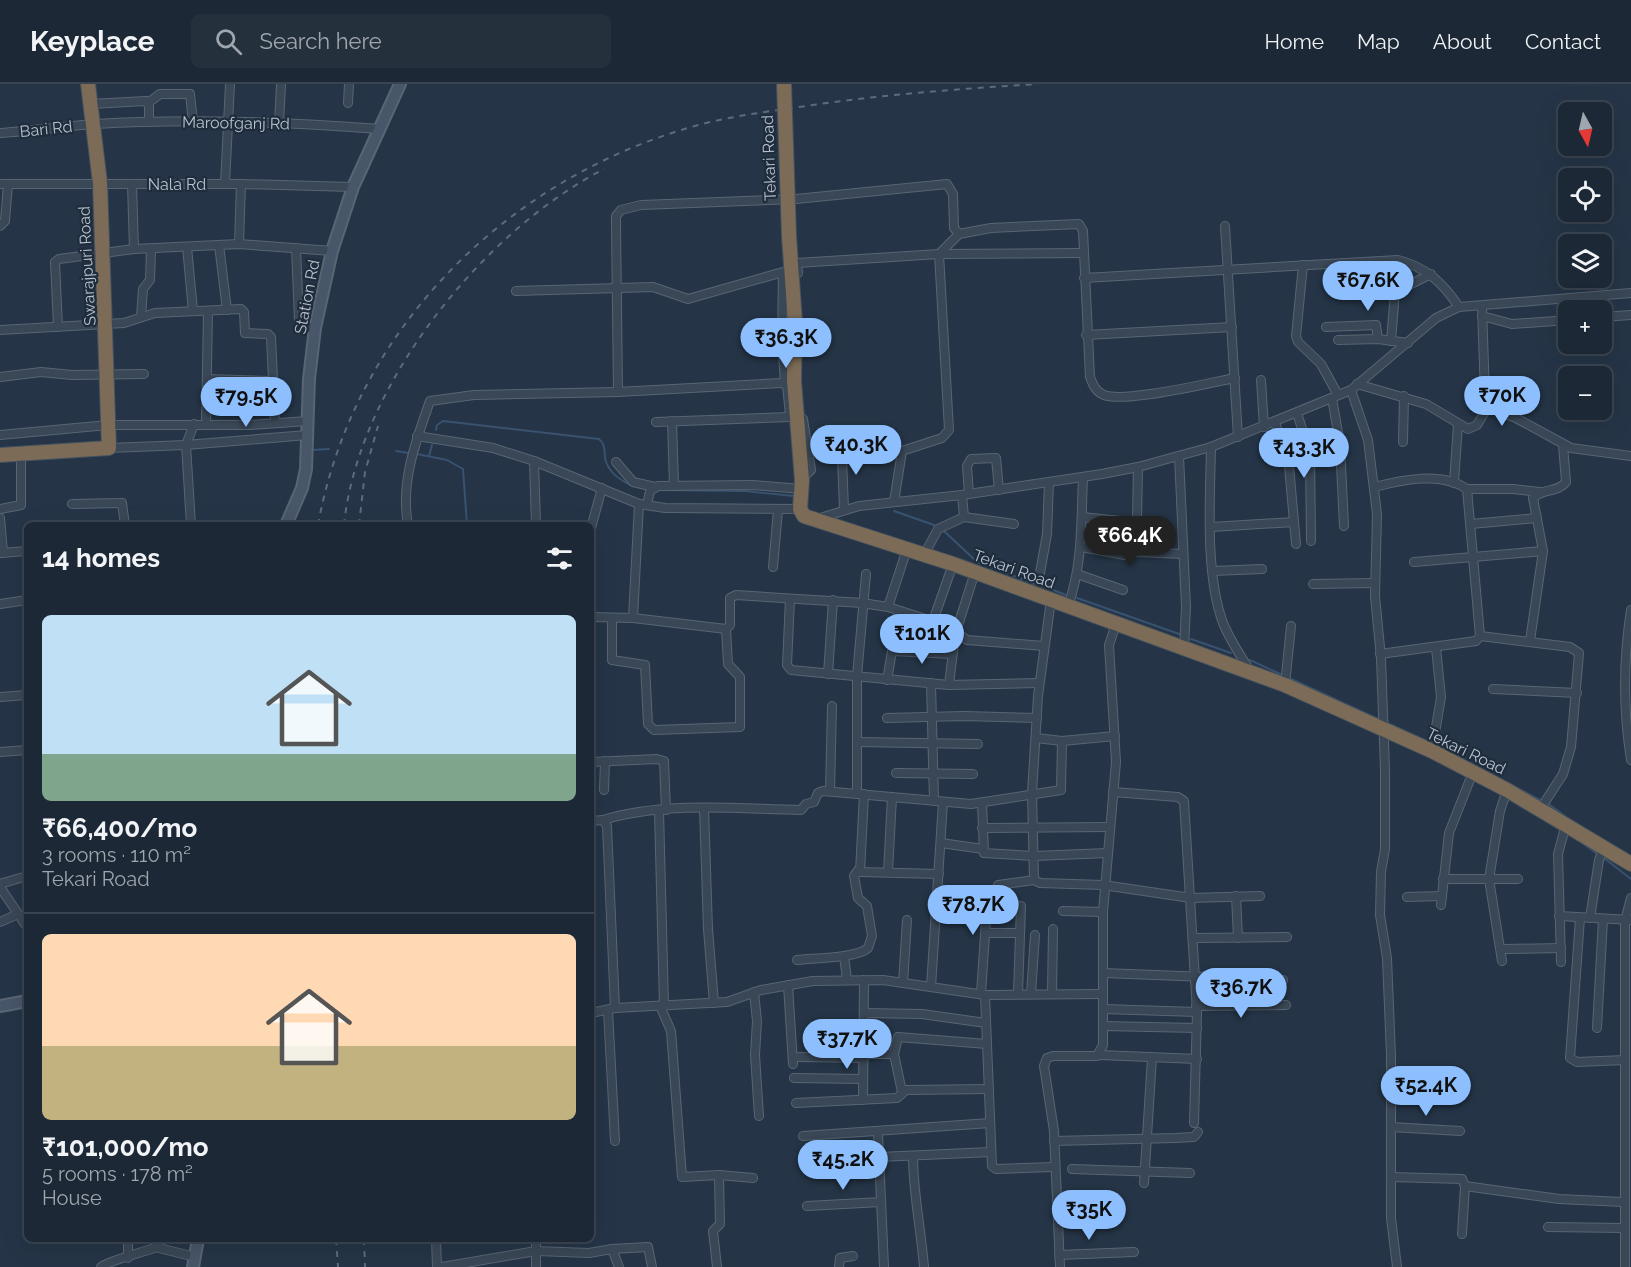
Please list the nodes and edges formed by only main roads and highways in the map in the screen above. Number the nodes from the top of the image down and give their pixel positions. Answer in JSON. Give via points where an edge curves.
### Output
{"nodes":[{"id":1,"x":88,"y":84,"type":"edge"},
{"id":2,"x":784,"y":84,"type":"edge"},
{"id":3,"x":0,"y":455,"type":"edge"},
{"id":4,"x":1631,"y":864,"type":"edge"}],
"edges":[{"from":1,"to":3,"type":"highway","name":"Swarajpuri Road","via":[[100,183],[109,448]]},
{"from":2,"to":4,"type":"highway","name":"Tekari Road","bridge":true,"via":[[800,509],[804,516],[975,572],[1284,685],[1473,772],[1541,808]]}]}
